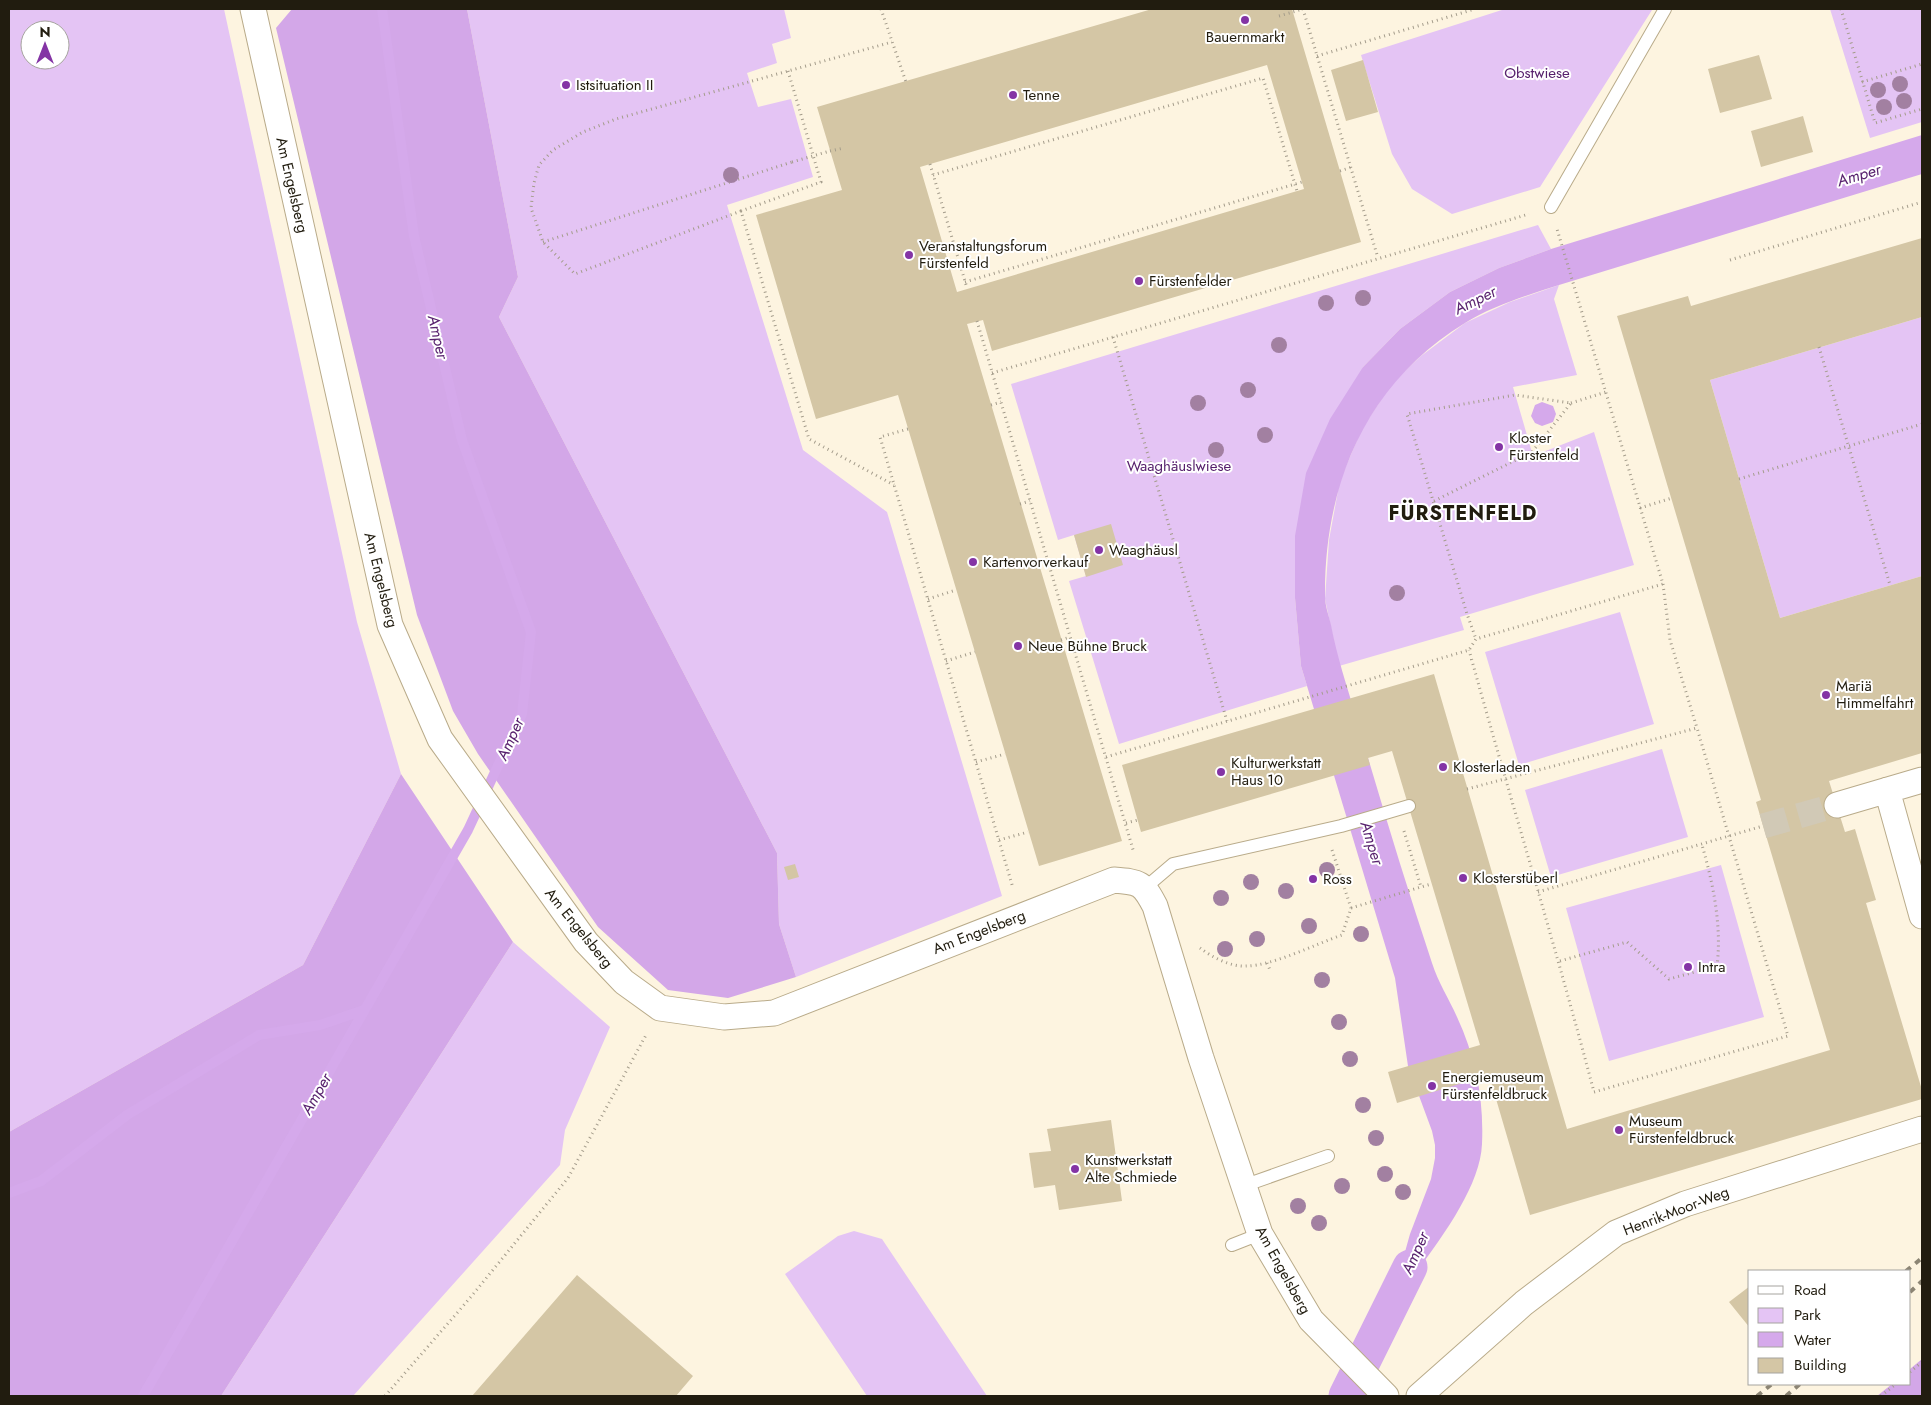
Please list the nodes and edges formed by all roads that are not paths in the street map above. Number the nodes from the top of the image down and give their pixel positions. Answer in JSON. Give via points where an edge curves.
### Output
{"nodes":[{"id":1,"x":253,"y":9,"type":"edge"},
{"id":2,"x":1666,"y":9,"type":"edge"},
{"id":3,"x":1551,"y":207,"type":"road end"},
{"id":4,"x":1922,"y":780,"type":"edge"},
{"id":5,"x":1887,"y":790,"type":"junction"},
{"id":6,"x":1837,"y":805,"type":"tunnel mouth"},
{"id":7,"x":1398,"y":809,"type":"road end"},
{"id":8,"x":1146,"y":887,"type":"junction"},
{"id":9,"x":1922,"y":916,"type":"edge"},
{"id":10,"x":1922,"y":1129,"type":"edge"},
{"id":11,"x":1328,"y":1156,"type":"dead end"},
{"id":12,"x":1243,"y":1186,"type":"junction"},
{"id":13,"x":1260,"y":1234,"type":"junction"},
{"id":14,"x":1232,"y":1245,"type":"dead end"},
{"id":15,"x":1382,"y":1392,"type":"edge"},
{"id":16,"x":1419,"y":1396,"type":"edge"}],
"edges":[{"from":1,"to":8,"type":"street","name":"Am Engelsberg","via":[[390,626],[440,739],[586,942],[624,982],[660,1008],[724,1018],[774,1012],[1114,880],[1131,881]]},
{"from":2,"to":3,"type":"lane"},
{"from":4,"to":5,"type":"street"},
{"from":5,"to":6,"type":"street"},
{"from":5,"to":9,"type":"street"},
{"from":7,"to":8,"type":"lane","via":[[1325,830],[1174,864]]},
{"from":8,"to":12,"type":"street","name":"Am Engelsberg","via":[[1156,906]]},
{"from":10,"to":16,"type":"street","name":"Henrik-Moor-Weg","via":[[1685,1204],[1616,1233],[1524,1303]]},
{"from":11,"to":12,"type":"lane"},
{"from":12,"to":13,"type":"street","name":"Am Engelsberg"},
{"from":13,"to":14,"type":"lane"},
{"from":13,"to":15,"type":"street","name":"Am Engelsberg","via":[[1311,1320]]}]}
